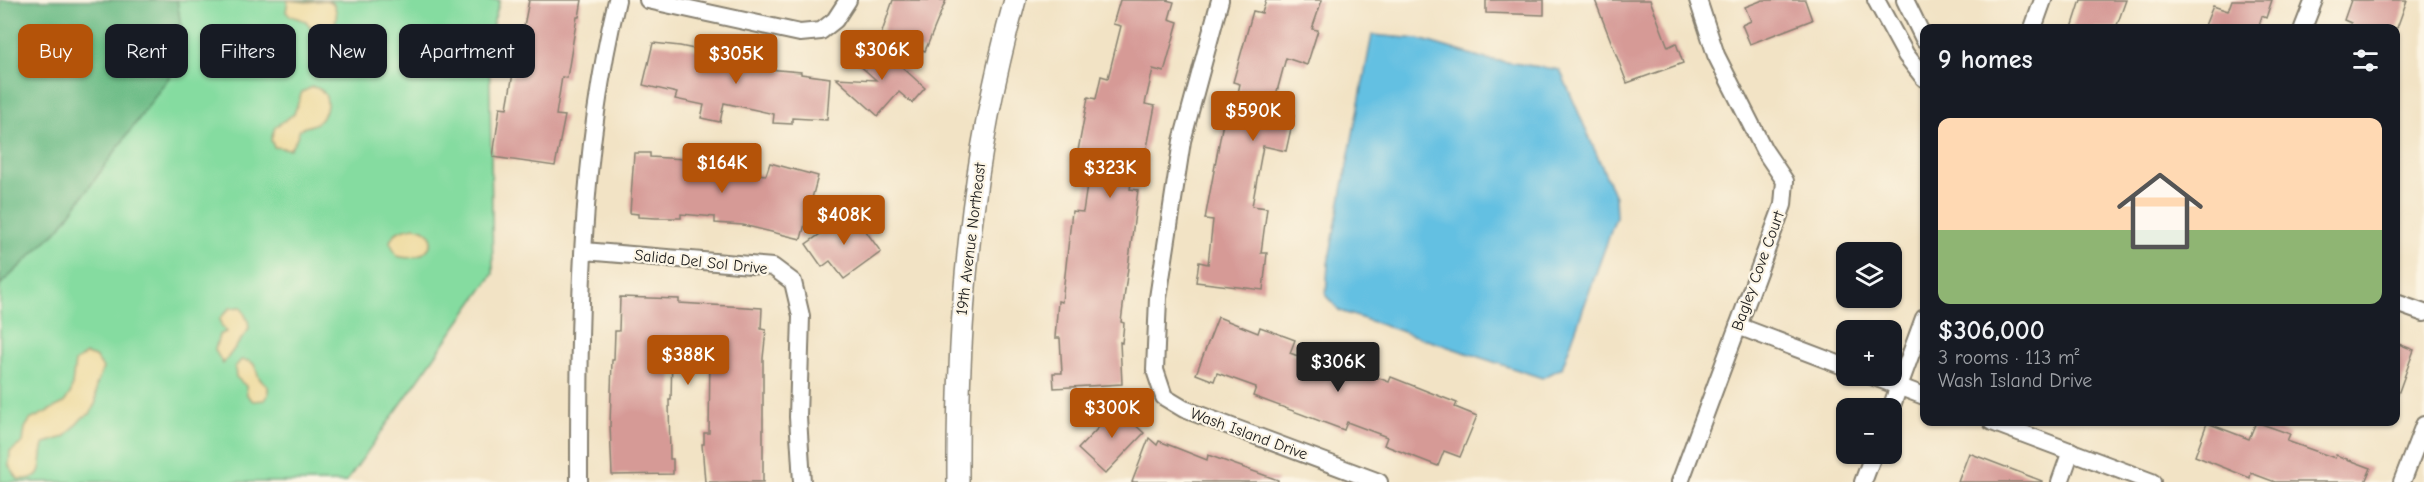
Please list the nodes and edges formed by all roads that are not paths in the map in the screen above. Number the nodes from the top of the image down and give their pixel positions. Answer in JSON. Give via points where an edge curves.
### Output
{"nodes":[{"id":1,"x":618,"y":0,"type":"edge"},
{"id":2,"x":648,"y":0,"type":"edge"},
{"id":3,"x":848,"y":0,"type":"edge"},
{"id":4,"x":1015,"y":0,"type":"edge"},
{"id":5,"x":1220,"y":0,"type":"edge"},
{"id":6,"x":1698,"y":0,"type":"edge"},
{"id":7,"x":1876,"y":0,"type":"edge"},
{"id":8,"x":1905,"y":0,"type":"edge"},
{"id":9,"x":2043,"y":0,"type":"edge"},
{"id":10,"x":2314,"y":0,"type":"edge"},
{"id":11,"x":2034,"y":24,"type":"edge"},
{"id":12,"x":2305,"y":24,"type":"edge"},
{"id":13,"x":1920,"y":31,"type":"edge"},
{"id":14,"x":1920,"y":73,"type":"edge"},
{"id":15,"x":584,"y":251,"type":"junction"},
{"id":16,"x":2400,"y":305,"type":"edge"},
{"id":17,"x":2424,"y":314,"type":"edge"},
{"id":18,"x":1738,"y":326,"type":"junction"},
{"id":19,"x":1920,"y":329,"type":"edge"},
{"id":20,"x":1836,"y":363,"type":"edge"},
{"id":21,"x":1902,"y":378,"type":"edge"},
{"id":22,"x":1899,"y":386,"type":"joint"},
{"id":23,"x":1920,"y":394,"type":"edge"},
{"id":24,"x":1895,"y":398,"type":"edge"},
{"id":25,"x":2424,"y":425,"type":"edge"},
{"id":26,"x":2003,"y":426,"type":"edge"},
{"id":27,"x":2071,"y":452,"type":"junction"},
{"id":28,"x":1870,"y":464,"type":"edge"},
{"id":29,"x":579,"y":482,"type":"edge"},
{"id":30,"x":802,"y":482,"type":"edge"},
{"id":31,"x":958,"y":482,"type":"edge"},
{"id":32,"x":1379,"y":482,"type":"edge"},
{"id":33,"x":1680,"y":482,"type":"edge"},
{"id":34,"x":1863,"y":482,"type":"edge"},
{"id":35,"x":2060,"y":482,"type":"edge"},
{"id":36,"x":2152,"y":482,"type":"edge"},
{"id":37,"x":2402,"y":482,"type":"edge"}],
"edges":[{"from":1,"to":15,"type":"street","via":[[594,125]]},
{"from":2,"to":3,"type":"street","via":[[800,33],[821,31],[835,20]]},
{"from":4,"to":31,"type":"street","name":"19th Avenue Northeast","via":[[989,113],[968,242]]},
{"from":5,"to":32,"type":"street","name":"Wash Island Drive","via":[[1182,141],[1158,298],[1155,370],[1164,397],[1184,409]]},
{"from":6,"to":18,"type":"street","name":"Bagley Cove Court","via":[[1716,55],[1764,150],[1785,181],[1783,206]]},
{"from":7,"to":14,"type":"street"},
{"from":8,"to":13,"type":"street"},
{"from":9,"to":11,"type":"street"},
{"from":10,"to":12,"type":"street"},
{"from":15,"to":29,"type":"street","via":[[579,319]]},
{"from":15,"to":30,"type":"street","name":"Salida Del Sol Drive","via":[[772,267],[793,282],[801,316],[798,417]]},
{"from":16,"to":17,"type":"street"},
{"from":18,"to":20,"type":"street"},
{"from":18,"to":33,"type":"street","name":"Bagley Cove Court"},
{"from":19,"to":21,"type":"street"},
{"from":22,"to":23,"type":"street"},
{"from":22,"to":24,"type":"street"},
{"from":25,"to":37,"type":"street"},
{"from":26,"to":27,"type":"street"},
{"from":27,"to":35,"type":"street"},
{"from":27,"to":36,"type":"street"},
{"from":28,"to":34,"type":"street"}]}
